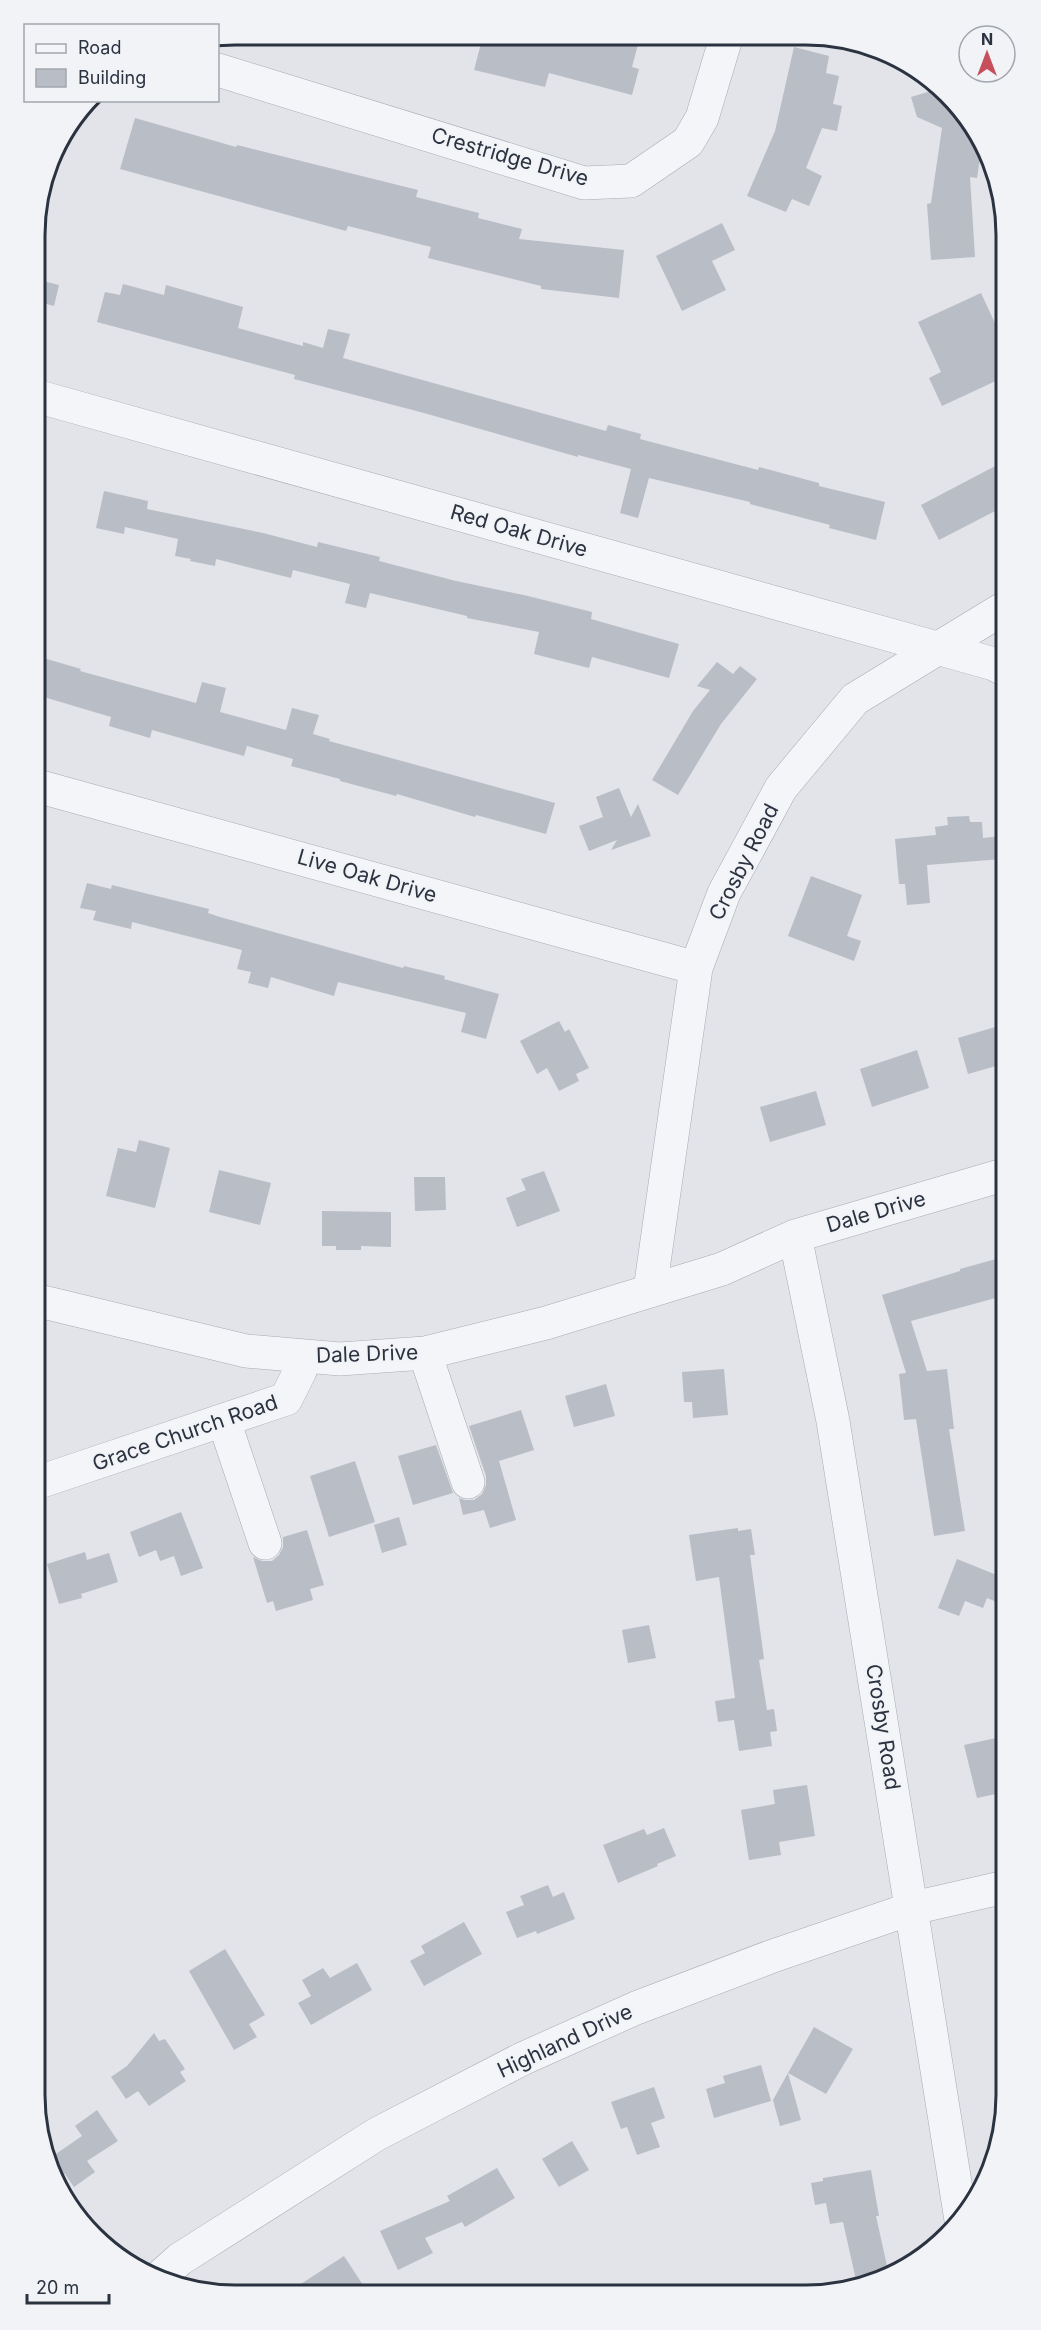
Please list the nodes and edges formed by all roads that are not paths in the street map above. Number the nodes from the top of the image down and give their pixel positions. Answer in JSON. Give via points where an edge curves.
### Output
{"nodes":[{"id":1,"x":724,"y":45,"type":"edge"},
{"id":2,"x":219,"y":70,"type":"edge"},
{"id":3,"x":45,"y":399,"type":"edge"},
{"id":4,"x":996,"y":613,"type":"edge"},
{"id":5,"x":936,"y":648,"type":"junction"},
{"id":6,"x":996,"y":665,"type":"edge"},
{"id":7,"x":45,"y":788,"type":"edge"},
{"id":8,"x":696,"y":968,"type":"junction"},
{"id":9,"x":996,"y":1176,"type":"edge"},
{"id":10,"x":795,"y":1236,"type":"junction"},
{"id":11,"x":650,"y":1290,"type":"junction"},
{"id":12,"x":45,"y":1302,"type":"edge"},
{"id":13,"x":425,"y":1353,"type":"junction"},
{"id":14,"x":304,"y":1356,"type":"junction"},
{"id":15,"x":224,"y":1421,"type":"junction"},
{"id":16,"x":45,"y":1480,"type":"edge"},
{"id":17,"x":468,"y":1482,"type":"dead end"},
{"id":18,"x":266,"y":1543,"type":"dead end"},
{"id":19,"x":996,"y":1889,"type":"edge"},
{"id":20,"x":912,"y":1908,"type":"junction"},
{"id":21,"x":959,"y":2208,"type":"edge"},
{"id":22,"x":166,"y":2271,"type":"edge"}],
"edges":[{"from":1,"to":2,"type":"street","name":"Crestridge Drive","via":[[702,118],[688,142],[631,181],[584,183]]},
{"from":3,"to":5,"type":"street","name":"Red Oak Drive"},
{"from":4,"to":5,"type":"street","name":"Crosby Road"},
{"from":5,"to":6,"type":"street","name":"Red Oak Drive"},
{"from":5,"to":8,"type":"street","name":"Crosby Road","via":[[855,699],[781,788],[724,893]]},
{"from":7,"to":8,"type":"street","name":"Live Oak Drive"},
{"from":8,"to":11,"type":"street","name":"Crosby Road"},
{"from":9,"to":10,"type":"street","name":"Dale Drive"},
{"from":10,"to":11,"type":"street","name":"Dale Drive","via":[[752,1256],[717,1256],[700,1261],[691,1278]]},
{"from":10,"to":20,"type":"street","name":"Crosby Road","via":[[833,1421]]},
{"from":11,"to":13,"type":"street","name":"Dale Drive","via":[[546,1323]]},
{"from":12,"to":14,"type":"street","name":"Dale Drive","via":[[246,1351]]},
{"from":13,"to":14,"type":"street","name":"Dale Drive","via":[[340,1359]]},
{"from":13,"to":17,"type":"street"},
{"from":14,"to":15,"type":"street","name":"Grace Church Road","via":[[286,1398]]},
{"from":15,"to":16,"type":"street","name":"Grace Church Road"},
{"from":15,"to":18,"type":"street"},
{"from":19,"to":20,"type":"street","name":"Highland Drive"},
{"from":20,"to":21,"type":"street","name":"Crosby Road"},
{"from":20,"to":22,"type":"street","name":"Highland Drive","via":[[636,2008],[522,2059],[377,2134]]}]}
